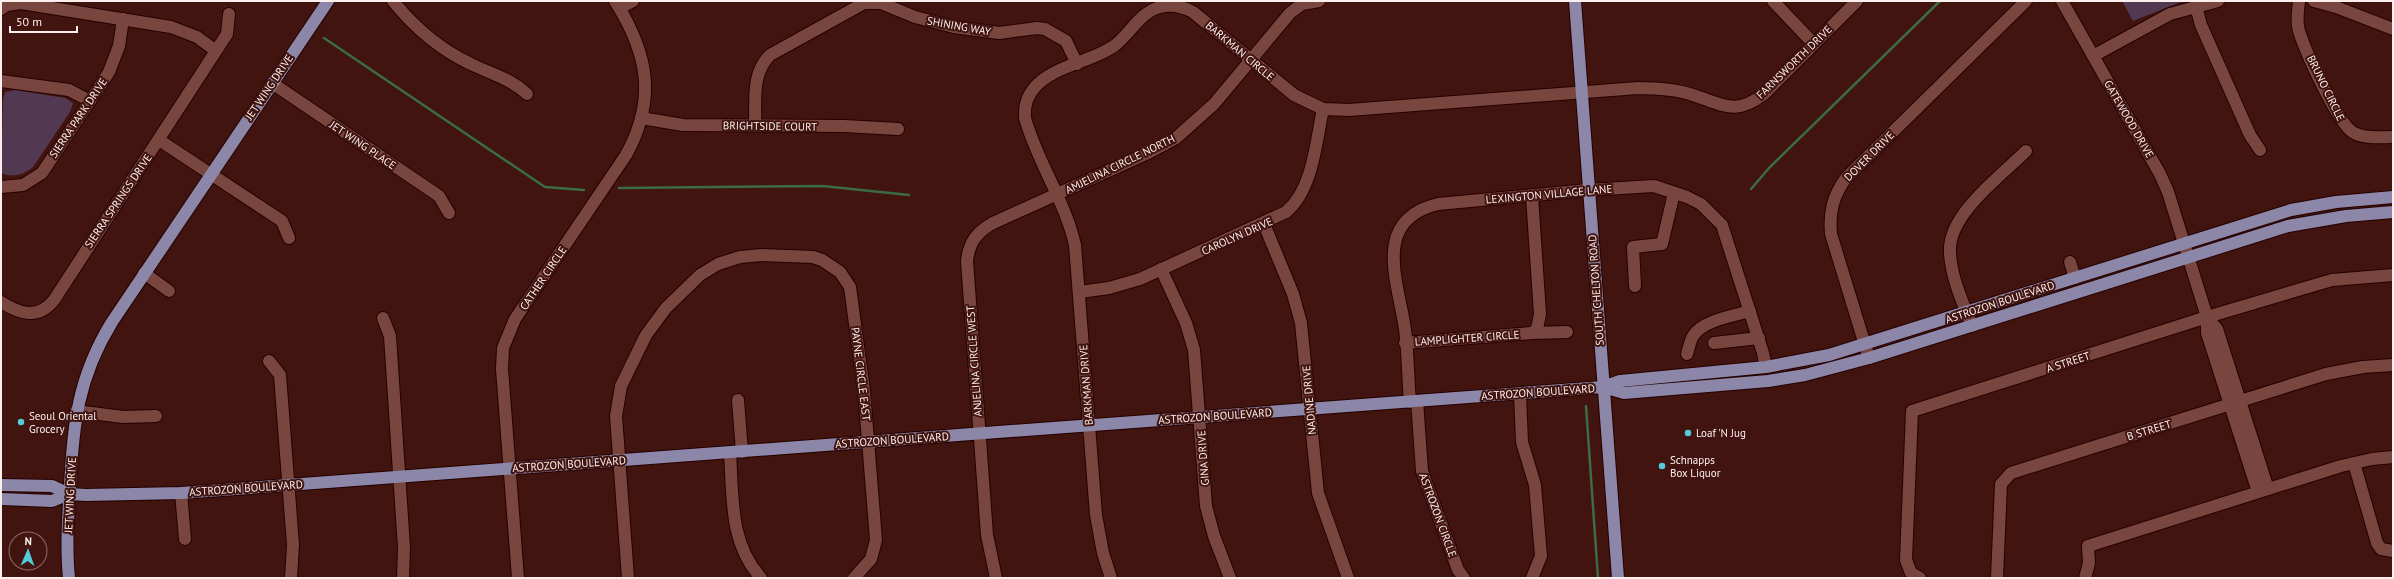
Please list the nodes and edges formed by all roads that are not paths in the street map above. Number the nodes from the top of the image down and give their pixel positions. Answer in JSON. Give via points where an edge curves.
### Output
{"nodes":[{"id":1,"x":328,"y":1,"type":"edge"},
{"id":2,"x":393,"y":1,"type":"edge"},
{"id":3,"x":633,"y":1,"type":"edge"},
{"id":4,"x":1319,"y":1,"type":"edge"},
{"id":5,"x":1575,"y":1,"type":"edge"},
{"id":6,"x":1773,"y":1,"type":"edge"},
{"id":7,"x":1857,"y":1,"type":"edge"},
{"id":8,"x":2026,"y":1,"type":"edge"},
{"id":9,"x":2062,"y":1,"type":"edge"},
{"id":10,"x":2218,"y":1,"type":"edge"},
{"id":11,"x":2299,"y":1,"type":"edge"},
{"id":12,"x":2314,"y":1,"type":"edge"},
{"id":13,"x":617,"y":5,"type":"edge"},
{"id":14,"x":2196,"y":6,"type":"junction"},
{"id":15,"x":1,"y":9,"type":"edge"},
{"id":16,"x":229,"y":14,"type":"dead end"},
{"id":17,"x":123,"y":19,"type":"junction"},
{"id":18,"x":2393,"y":29,"type":"edge"},
{"id":19,"x":1813,"y":43,"type":"junction"},
{"id":20,"x":216,"y":51,"type":"junction"},
{"id":21,"x":2093,"y":56,"type":"junction"},
{"id":22,"x":1251,"y":60,"type":"junction"},
{"id":23,"x":1078,"y":64,"type":"junction"},
{"id":24,"x":1,"y":81,"type":"edge"},
{"id":25,"x":272,"y":83,"type":"junction"},
{"id":26,"x":1582,"y":93,"type":"junction"},
{"id":27,"x":527,"y":94,"type":"dead end"},
{"id":28,"x":90,"y":101,"type":"junction"},
{"id":29,"x":1323,"y":108,"type":"junction"},
{"id":30,"x":641,"y":118,"type":"junction"},
{"id":31,"x":755,"y":125,"type":"junction"},
{"id":32,"x":898,"y":129,"type":"dead end"},
{"id":33,"x":2393,"y":138,"type":"edge"},
{"id":34,"x":159,"y":140,"type":"junction"},
{"id":35,"x":2260,"y":150,"type":"dead end"},
{"id":36,"x":2026,"y":152,"type":"dead end"},
{"id":37,"x":210,"y":174,"type":"junction"},
{"id":38,"x":1,"y":187,"type":"edge"},
{"id":39,"x":1588,"y":190,"type":"junction"},
{"id":40,"x":1674,"y":193,"type":"junction"},
{"id":41,"x":1056,"y":195,"type":"junction"},
{"id":42,"x":1532,"y":196,"type":"junction"},
{"id":43,"x":2393,"y":197,"type":"edge"},
{"id":44,"x":2393,"y":212,"type":"edge"},
{"id":45,"x":449,"y":213,"type":"dead end"},
{"id":46,"x":1264,"y":224,"type":"junction"},
{"id":47,"x":289,"y":238,"type":"dead end"},
{"id":48,"x":2184,"y":243,"type":"junction"},
{"id":49,"x":2189,"y":257,"type":"junction"},
{"id":50,"x":2070,"y":262,"type":"dead end"},
{"id":51,"x":1161,"y":269,"type":"junction"},
{"id":52,"x":144,"y":273,"type":"junction"},
{"id":53,"x":2393,"y":275,"type":"edge"},
{"id":54,"x":2075,"y":278,"type":"junction"},
{"id":55,"x":1635,"y":286,"type":"dead end"},
{"id":56,"x":169,"y":291,"type":"dead end"},
{"id":57,"x":1080,"y":292,"type":"junction"},
{"id":58,"x":1,"y":302,"type":"edge"},
{"id":59,"x":1750,"y":311,"type":"junction"},
{"id":60,"x":1967,"y":312,"type":"junction"},
{"id":61,"x":2207,"y":317,"type":"junction"},
{"id":62,"x":382,"y":318,"type":"dead end"},
{"id":63,"x":1972,"y":326,"type":"junction"},
{"id":64,"x":1567,"y":332,"type":"dead end"},
{"id":65,"x":1532,"y":333,"type":"junction"},
{"id":66,"x":1759,"y":338,"type":"junction"},
{"id":67,"x":1405,"y":343,"type":"junction"},
{"id":68,"x":1714,"y":343,"type":"dead end"},
{"id":69,"x":1865,"y":344,"type":"junction"},
{"id":70,"x":1687,"y":354,"type":"dead end"},
{"id":71,"x":1869,"y":358,"type":"junction"},
{"id":72,"x":269,"y":362,"type":"dead end"},
{"id":73,"x":2393,"y":365,"type":"edge"},
{"id":74,"x":1766,"y":367,"type":"junction"},
{"id":75,"x":1603,"y":387,"type":"junction"},
{"id":76,"x":1520,"y":394,"type":"junction"},
{"id":77,"x":738,"y":400,"type":"dead end"},
{"id":78,"x":1413,"y":401,"type":"junction"},
{"id":79,"x":2235,"y":404,"type":"junction"},
{"id":80,"x":1311,"y":409,"type":"junction"},
{"id":81,"x":76,"y":412,"type":"junction"},
{"id":82,"x":156,"y":416,"type":"dead end"},
{"id":83,"x":1200,"y":417,"type":"junction"},
{"id":84,"x":1089,"y":426,"type":"junction"},
{"id":85,"x":980,"y":434,"type":"junction"},
{"id":86,"x":869,"y":442,"type":"junction"},
{"id":87,"x":730,"y":452,"type":"junction"},
{"id":88,"x":742,"y":452,"type":"junction"},
{"id":89,"x":2393,"y":457,"type":"edge"},
{"id":90,"x":620,"y":461,"type":"junction"},
{"id":91,"x":2354,"y":462,"type":"junction"},
{"id":92,"x":509,"y":468,"type":"junction"},
{"id":93,"x":398,"y":477,"type":"junction"},
{"id":94,"x":1,"y":485,"type":"edge"},
{"id":95,"x":288,"y":485,"type":"junction"},
{"id":96,"x":2263,"y":491,"type":"junction"},
{"id":97,"x":182,"y":493,"type":"junction"},
{"id":98,"x":70,"y":494,"type":"junction"},
{"id":99,"x":1,"y":499,"type":"edge"},
{"id":100,"x":185,"y":539,"type":"dead end"},
{"id":101,"x":2393,"y":551,"type":"edge"},
{"id":102,"x":68,"y":578,"type":"edge"},
{"id":103,"x":291,"y":578,"type":"edge"},
{"id":104,"x":403,"y":578,"type":"edge"},
{"id":105,"x":518,"y":578,"type":"edge"},
{"id":106,"x":628,"y":578,"type":"edge"},
{"id":107,"x":761,"y":578,"type":"edge"},
{"id":108,"x":854,"y":578,"type":"edge"},
{"id":109,"x":996,"y":578,"type":"edge"},
{"id":110,"x":1111,"y":578,"type":"edge"},
{"id":111,"x":1230,"y":578,"type":"edge"},
{"id":112,"x":1348,"y":578,"type":"edge"},
{"id":113,"x":1464,"y":578,"type":"edge"},
{"id":114,"x":1532,"y":578,"type":"edge"},
{"id":115,"x":1618,"y":578,"type":"edge"},
{"id":116,"x":1920,"y":578,"type":"edge"},
{"id":117,"x":1997,"y":578,"type":"edge"},
{"id":118,"x":2085,"y":578,"type":"edge"}],
"edges":[{"from":1,"to":25,"type":"main road","name":"JET WING DRIVE"},
{"from":2,"to":27,"type":"street","via":[[416,26],[442,47],[470,64],[514,82]]},
{"from":3,"to":13,"type":"street"},
{"from":4,"to":22,"type":"street","name":"AMJELINA CIRCLE NORTH","via":[[1295,8]]},
{"from":5,"to":26,"type":"main road","name":"SOUTH CHELTON ROAD"},
{"from":6,"to":19,"type":"street"},
{"from":7,"to":19,"type":"street","name":"FARNSWORTH DRIVE"},
{"from":8,"to":69,"type":"street","name":"DOVER DRIVE","via":[[1846,178],[1837,190],[1829,218],[1830,234]]},
{"from":9,"to":21,"type":"street","name":"GATEWOOD DRIVE"},
{"from":10,"to":14,"type":"street"},
{"from":11,"to":33,"type":"street","name":"BRUNO CIRCLE","via":[[2299,31],[2335,110],[2345,126],[2354,133],[2365,136]]},
{"from":12,"to":18,"type":"street"},
{"from":13,"to":30,"type":"street","name":"CATHER CIRCLE","via":[[638,43],[644,67],[645,95]]},
{"from":14,"to":21,"type":"street","via":[[2170,14],[2145,26]]},
{"from":14,"to":35,"type":"street","via":[[2210,46],[2250,135]]},
{"from":15,"to":17,"type":"street","via":[[6,5],[21,3]]},
{"from":16,"to":20,"type":"street","name":"SIERRA SPRINGS DRIVE","via":[[227,34]]},
{"from":17,"to":20,"type":"street","via":[[179,30],[205,42]]},
{"from":17,"to":28,"type":"street","name":"SIERRA PARK DRIVE","via":[[113,64]]},
{"from":19,"to":26,"type":"street","name":"FARNSWORTH DRIVE","via":[[1764,94],[1751,104],[1737,108],[1723,107],[1693,95],[1665,89],[1638,88]]},
{"from":20,"to":34,"type":"street","name":"SIERRA SPRINGS DRIVE"},
{"from":21,"to":48,"type":"street","name":"GATEWOOD DRIVE","via":[[2160,174]]},
{"from":22,"to":23,"type":"street","name":"BARKMAN CIRCLE","via":[[1193,12],[1185,8],[1167,6],[1148,13],[1114,46]]},
{"from":22,"to":29,"type":"street","name":"BARKMAN CIRCLE","via":[[1294,95]]},
{"from":22,"to":41,"type":"street","name":"AMJELINA CIRCLE NORTH","via":[[1214,104],[1176,138]]},
{"from":23,"to":31,"type":"street","name":"SHINING WAY","via":[[1066,41],[1053,31],[1037,28],[999,33],[954,27],[915,17],[881,3],[864,3],[765,60],[757,76]]},
{"from":23,"to":41,"type":"street","name":"BARKMAN CIRCLE","via":[[1053,74],[1035,86],[1025,109],[1028,129]]},
{"from":24,"to":28,"type":"street","via":[[69,90]]},
{"from":25,"to":37,"type":"main road","name":"JET WING DRIVE"},
{"from":25,"to":45,"type":"street","name":"JET WING PLACE","via":[[439,196]]},
{"from":26,"to":29,"type":"street","name":"BARKMAN CIRCLE","via":[[1349,110]]},
{"from":26,"to":39,"type":"main road","name":"SOUTH CHELTON ROAD"},
{"from":28,"to":38,"type":"street","name":"SIERRA PARK DRIVE","via":[[42,173],[23,185]]},
{"from":29,"to":46,"type":"street","name":"CAROLYN DRIVE","via":[[1304,189],[1294,206]]},
{"from":30,"to":31,"type":"street","name":"BRIGHTSIDE COURT","via":[[671,124]]},
{"from":30,"to":92,"type":"street","name":"CATHER CIRCLE","via":[[626,154],[515,319],[506,338],[502,369]]},
{"from":31,"to":32,"type":"street","name":"BRIGHTSIDE COURT"},
{"from":34,"to":37,"type":"street"},
{"from":34,"to":58,"type":"street","name":"SIERRA SPRINGS DRIVE","via":[[49,306],[43,311],[29,314],[15,311]]},
{"from":36,"to":60,"type":"street","via":[[1964,213],[1956,227],[1951,241],[1951,266]]},
{"from":37,"to":47,"type":"street","via":[[282,221]]},
{"from":37,"to":52,"type":"main road","name":"JET WING DRIVE"},
{"from":39,"to":40,"type":"street","name":"LEXINGTON VILLAGE LANE","via":[[1654,186]]},
{"from":39,"to":42,"type":"street","name":"LEXINGTON VILLAGE LANE"},
{"from":39,"to":75,"type":"main road","name":"SOUTH CHELTON ROAD"},
{"from":40,"to":55,"type":"street","via":[[1662,244],[1632,247]]},
{"from":40,"to":59,"type":"street","name":"LEXINGTON VILLAGE LANE","via":[[1701,204],[1722,225]]},
{"from":41,"to":57,"type":"street","name":"BARKMAN DRIVE","via":[[1073,235]]},
{"from":41,"to":85,"type":"street","name":"ANJELINA CIRCLE WEST","via":[[984,228],[968,250]]},
{"from":42,"to":65,"type":"street","name":"LAMPLIGHTER CIRCLE","via":[[1540,314],[1537,328]]},
{"from":42,"to":67,"type":"street","name":"LEXINGTON VILLAGE LANE","via":[[1438,204],[1419,210],[1404,223],[1393,250],[1396,289]]},
{"from":43,"to":48,"type":"main road","name":"ASTROZON BOULEVARD","via":[[2312,205]]},
{"from":44,"to":49,"type":"main road","name":"ASTROZON BOULEVARD","via":[[2346,216],[2288,226]]},
{"from":46,"to":51,"type":"street","name":"CAROLYN DRIVE"},
{"from":46,"to":80,"type":"street","name":"NADINE DRIVE","via":[[1297,307],[1304,337]]},
{"from":48,"to":49,"type":"street","name":"GATEWOOD DRIVE"},
{"from":48,"to":54,"type":"main road","name":"ASTROZON BOULEVARD"},
{"from":49,"to":61,"type":"street","name":"GATEWOOD DRIVE"},
{"from":49,"to":63,"type":"main road","name":"ASTROZON BOULEVARD"},
{"from":50,"to":54,"type":"street"},
{"from":51,"to":57,"type":"street","name":"CAROLYN DRIVE","via":[[1120,285]]},
{"from":51,"to":83,"type":"street","name":"GINA DRIVE","via":[[1186,323],[1192,344]]},
{"from":52,"to":56,"type":"street"},
{"from":52,"to":81,"type":"main road","name":"JET WING DRIVE","via":[[100,341],[84,378]]},
{"from":53,"to":61,"type":"street","name":"A STREET","via":[[2332,280]]},
{"from":54,"to":60,"type":"main road","name":"ASTROZON BOULEVARD"},
{"from":57,"to":84,"type":"street","name":"BARKMAN DRIVE"},
{"from":59,"to":66,"type":"street","name":"LEXINGTON VILLAGE LANE"},
{"from":59,"to":70,"type":"street","via":[[1716,321],[1698,331],[1693,336]]},
{"from":60,"to":63,"type":"street"},
{"from":60,"to":69,"type":"main road","name":"ASTROZON BOULEVARD"},
{"from":61,"to":79,"type":"street","name":"GATEWOOD DRIVE","via":[[2207,332]]},
{"from":61,"to":116,"type":"street","name":"A STREET","via":[[1912,411],[1906,560],[1911,573]]},
{"from":62,"to":93,"type":"street","via":[[390,336]]},
{"from":63,"to":71,"type":"main road","name":"ASTROZON BOULEVARD"},
{"from":64,"to":65,"type":"street"},
{"from":65,"to":67,"type":"street","name":"LAMPLIGHTER CIRCLE"},
{"from":66,"to":68,"type":"street"},
{"from":66,"to":74,"type":"street","name":"LEXINGTON VILLAGE LANE"},
{"from":67,"to":78,"type":"street","name":"LEXINGTON VILLAGE LANE"},
{"from":69,"to":71,"type":"street","name":"DOVER DRIVE"},
{"from":69,"to":74,"type":"main road","name":"ASTROZON BOULEVARD","via":[[1821,357]]},
{"from":71,"to":75,"type":"main road","name":"ASTROZON BOULEVARD","via":[[1825,371],[1768,381],[1624,393]]},
{"from":72,"to":95,"type":"street","via":[[280,375]]},
{"from":73,"to":79,"type":"street","name":"B STREET","via":[[2363,367],[2326,374]]},
{"from":74,"to":75,"type":"main road","name":"ASTROZON BOULEVARD","via":[[1620,381]]},
{"from":75,"to":76,"type":"main road","name":"ASTROZON BOULEVARD"},
{"from":75,"to":115,"type":"main road","name":"SOUTH CHELTON ROAD"},
{"from":76,"to":78,"type":"main road","name":"ASTROZON BOULEVARD"},
{"from":76,"to":114,"type":"street","via":[[1522,442],[1535,485],[1541,556]]},
{"from":77,"to":88,"type":"street"},
{"from":78,"to":80,"type":"main road","name":"ASTROZON BOULEVARD"},
{"from":78,"to":113,"type":"street","name":"ASTROZON CIRCLE","via":[[1422,471],[1458,570]]},
{"from":79,"to":96,"type":"street","name":"GATEWOOD DRIVE"},
{"from":79,"to":117,"type":"street","name":"B STREET","via":[[2011,473],[2001,479]]},
{"from":80,"to":83,"type":"main road","name":"ASTROZON BOULEVARD"},
{"from":80,"to":112,"type":"street","name":"NADINE DRIVE","via":[[1318,493]]},
{"from":81,"to":82,"type":"street","via":[[123,417]]},
{"from":81,"to":98,"type":"main road","name":"JET WING DRIVE"},
{"from":83,"to":84,"type":"main road","name":"ASTROZON BOULEVARD"},
{"from":83,"to":111,"type":"street","name":"GINA DRIVE","via":[[1206,506]]},
{"from":84,"to":85,"type":"main road","name":"ASTROZON BOULEVARD"},
{"from":84,"to":110,"type":"street","name":"BARKMAN DRIVE","via":[[1096,515]]},
{"from":85,"to":86,"type":"main road","name":"ASTROZON BOULEVARD"},
{"from":85,"to":109,"type":"street","name":"ANJELINA CIRCLE WEST","via":[[987,535]]},
{"from":86,"to":88,"type":"main road","name":"ASTROZON BOULEVARD"},
{"from":86,"to":90,"type":"street","name":"PAYNE CIRCLE EAST","via":[[850,287],[840,272],[813,257],[751,255],[718,264],[700,275],[652,325],[621,386],[616,416]]},
{"from":86,"to":108,"type":"street","name":"PAYNE CIRCLE EAST","via":[[876,540],[871,559]]},
{"from":87,"to":88,"type":"main road","name":"ASTROZON BOULEVARD"},
{"from":87,"to":90,"type":"main road","name":"ASTROZON BOULEVARD"},
{"from":87,"to":107,"type":"street","via":[[737,534],[747,560]]},
{"from":89,"to":91,"type":"street"},
{"from":90,"to":92,"type":"main road","name":"ASTROZON BOULEVARD"},
{"from":90,"to":106,"type":"street"},
{"from":91,"to":96,"type":"street"},
{"from":91,"to":101,"type":"street","via":[[2377,543],[2381,549]]},
{"from":92,"to":93,"type":"main road","name":"ASTROZON BOULEVARD"},
{"from":92,"to":105,"type":"street","name":"CATHER CIRCLE"},
{"from":93,"to":95,"type":"main road","name":"ASTROZON BOULEVARD"},
{"from":93,"to":104,"type":"street","via":[[404,548]]},
{"from":94,"to":98,"type":"main road","name":"ASTROZON BOULEVARD","via":[[52,486]]},
{"from":95,"to":97,"type":"main road","name":"ASTROZON BOULEVARD"},
{"from":95,"to":103,"type":"street","via":[[293,545]]},
{"from":96,"to":118,"type":"street","via":[[2088,546],[2089,563]]},
{"from":97,"to":98,"type":"main road","name":"ASTROZON BOULEVARD","via":[[120,496]]},
{"from":97,"to":100,"type":"street","name":"ASTROZON BOULEVARD"},
{"from":98,"to":99,"type":"main road","name":"ASTROZON BOULEVARD","via":[[52,501]]},
{"from":98,"to":102,"type":"main road","name":"JET WING DRIVE"}]}
